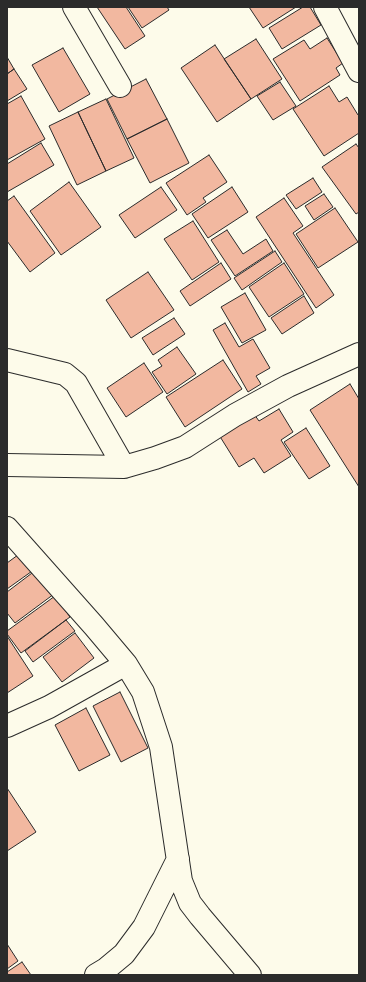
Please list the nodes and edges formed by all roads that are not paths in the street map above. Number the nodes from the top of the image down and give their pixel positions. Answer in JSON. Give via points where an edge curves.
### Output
{"nodes":[{"id":1,"x":74,"y":7,"type":"edge"},
{"id":2,"x":329,"y":8,"type":"edge"},
{"id":3,"x":359,"y":71,"type":"edge"},
{"id":4,"x":120,"y":86,"type":"dead end"},
{"id":5,"x":359,"y":354,"type":"edge"},
{"id":6,"x":7,"y":360,"type":"edge"},
{"id":7,"x":7,"y":465,"type":"edge"},
{"id":8,"x":124,"y":467,"type":"junction"},
{"id":9,"x":7,"y":528,"type":"edge"},
{"id":10,"x":126,"y":664,"type":"junction"},
{"id":11,"x":7,"y":726,"type":"edge"},
{"id":12,"x":178,"y":859,"type":"junction"},
{"id":13,"x":96,"y":975,"type":"edge"},
{"id":14,"x":250,"y":975,"type":"edge"}],
"edges":[{"from":1,"to":4,"type":"street"},
{"from":2,"to":3,"type":"street"},
{"from":5,"to":8,"type":"street","via":[[288,386],[235,415],[185,447]]},
{"from":6,"to":8,"type":"street","via":[[65,374],[76,383]]},
{"from":7,"to":8,"type":"street"},
{"from":9,"to":10,"type":"street"},
{"from":10,"to":11,"type":"street","via":[[49,707]]},
{"from":10,"to":12,"type":"street","via":[[143,692],[161,747]]},
{"from":12,"to":13,"type":"street","via":[[144,927],[124,954]]},
{"from":12,"to":14,"type":"street","via":[[181,881],[190,903]]}]}
